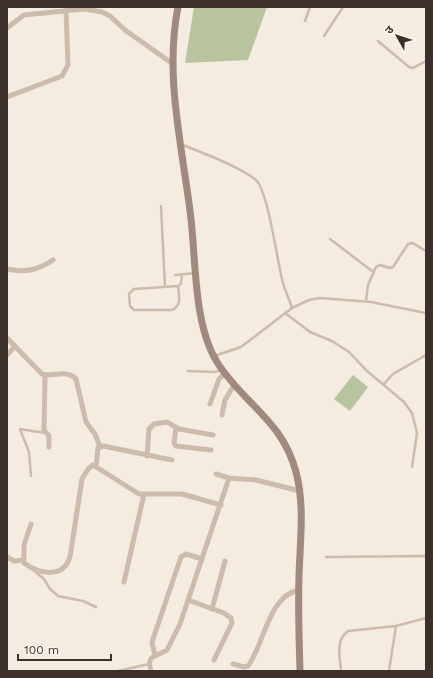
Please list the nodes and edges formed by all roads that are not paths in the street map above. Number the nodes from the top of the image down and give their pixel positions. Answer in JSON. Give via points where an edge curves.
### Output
{"nodes":[{"id":1,"x":178,"y":7,"type":"edge"},
{"id":2,"x":310,"y":7,"type":"edge"},
{"id":3,"x":343,"y":7,"type":"edge"},
{"id":4,"x":92,"y":8,"type":"edge"},
{"id":5,"x":66,"y":10,"type":"junction"},
{"id":6,"x":305,"y":20,"type":"dead end"},
{"id":7,"x":7,"y":28,"type":"edge"},
{"id":8,"x":324,"y":36,"type":"dead end"},
{"id":9,"x":378,"y":41,"type":"dead end"},
{"id":10,"x":426,"y":61,"type":"edge"},
{"id":11,"x":173,"y":64,"type":"junction"},
{"id":12,"x":7,"y":97,"type":"edge"},
{"id":13,"x":181,"y":144,"type":"junction"},
{"id":14,"x":161,"y":206,"type":"dead end"},
{"id":15,"x":330,"y":240,"type":"dead end"},
{"id":16,"x":424,"y":250,"type":"dead end"},
{"id":17,"x":53,"y":260,"type":"dead end"},
{"id":18,"x":7,"y":269,"type":"edge"},
{"id":19,"x":372,"y":271,"type":"junction"},
{"id":20,"x":196,"y":273,"type":"junction"},
{"id":21,"x":182,"y":274,"type":"junction"},
{"id":22,"x":175,"y":275,"type":"dead end"},
{"id":23,"x":178,"y":286,"type":"junction"},
{"id":24,"x":165,"y":287,"type":"junction"},
{"id":25,"x":366,"y":302,"type":"junction"},
{"id":26,"x":292,"y":308,"type":"junction"},
{"id":27,"x":426,"y":312,"type":"edge"},
{"id":28,"x":285,"y":313,"type":"junction"},
{"id":29,"x":7,"y":338,"type":"edge"},
{"id":30,"x":15,"y":346,"type":"junction"},
{"id":31,"x":7,"y":355,"type":"edge"},
{"id":32,"x":426,"y":355,"type":"edge"},
{"id":33,"x":214,"y":356,"type":"junction"},
{"id":34,"x":188,"y":371,"type":"dead end"},
{"id":35,"x":224,"y":371,"type":"junction"},
{"id":36,"x":45,"y":375,"type":"junction"},
{"id":37,"x":384,"y":384,"type":"junction"},
{"id":38,"x":234,"y":385,"type":"junction"},
{"id":39,"x":210,"y":404,"type":"dead end"},
{"id":40,"x":222,"y":415,"type":"dead end"},
{"id":41,"x":176,"y":428,"type":"junction"},
{"id":42,"x":45,"y":433,"type":"junction"},
{"id":43,"x":213,"y":434,"type":"dead end"},
{"id":44,"x":100,"y":447,"type":"junction"},
{"id":45,"x":49,"y":448,"type":"dead end"},
{"id":46,"x":211,"y":450,"type":"dead end"},
{"id":47,"x":146,"y":456,"type":"junction"},
{"id":48,"x":172,"y":460,"type":"dead end"},
{"id":49,"x":96,"y":467,"type":"junction"},
{"id":50,"x":412,"y":467,"type":"dead end"},
{"id":51,"x":216,"y":474,"type":"dead end"},
{"id":52,"x":31,"y":476,"type":"dead end"},
{"id":53,"x":229,"y":478,"type":"junction"},
{"id":54,"x":300,"y":491,"type":"junction"},
{"id":55,"x":144,"y":494,"type":"junction"},
{"id":56,"x":221,"y":505,"type":"junction"},
{"id":57,"x":31,"y":524,"type":"dead end"},
{"id":58,"x":426,"y":556,"type":"edge"},
{"id":59,"x":7,"y":557,"type":"edge"},
{"id":60,"x":202,"y":558,"type":"junction"},
{"id":61,"x":326,"y":558,"type":"dead end"},
{"id":62,"x":23,"y":560,"type":"junction"},
{"id":63,"x":225,"y":561,"type":"dead end"},
{"id":64,"x":28,"y":566,"type":"junction"},
{"id":65,"x":124,"y":582,"type":"dead end"},
{"id":66,"x":298,"y":590,"type":"junction"},
{"id":67,"x":188,"y":600,"type":"junction"},
{"id":68,"x":96,"y":607,"type":"dead end"},
{"id":69,"x":212,"y":609,"type":"junction"},
{"id":70,"x":426,"y":618,"type":"edge"},
{"id":71,"x":396,"y":626,"type":"junction"},
{"id":72,"x":155,"y":655,"type":"junction"},
{"id":73,"x":214,"y":660,"type":"dead end"},
{"id":74,"x":149,"y":664,"type":"junction"},
{"id":75,"x":233,"y":664,"type":"dead end"},
{"id":76,"x":118,"y":671,"type":"edge"},
{"id":77,"x":151,"y":671,"type":"edge"},
{"id":78,"x":300,"y":671,"type":"edge"},
{"id":79,"x":341,"y":671,"type":"edge"},
{"id":80,"x":389,"y":671,"type":"edge"}],
"edges":[{"from":1,"to":11,"type":"main road"},
{"from":2,"to":6,"type":"lane"},
{"from":3,"to":8,"type":"lane"},
{"from":4,"to":5,"type":"street"},
{"from":4,"to":11,"type":"street","via":[[110,16],[125,30]]},
{"from":5,"to":7,"type":"street","via":[[24,15]]},
{"from":5,"to":12,"type":"street","via":[[68,65],[62,76]]},
{"from":9,"to":10,"type":"lane","via":[[409,67],[413,68]]},
{"from":11,"to":13,"type":"main road"},
{"from":13,"to":20,"type":"main road"},
{"from":13,"to":26,"type":"lane","via":[[220,160],[255,179],[260,185],[267,206],[282,280]]},
{"from":14,"to":24,"type":"lane"},
{"from":15,"to":19,"type":"lane"},
{"from":16,"to":19,"type":"lane","via":[[413,243],[408,244],[392,267],[380,265]]},
{"from":17,"to":18,"type":"street","via":[[24,272]]},
{"from":19,"to":25,"type":"lane"},
{"from":20,"to":21,"type":"lane"},
{"from":20,"to":33,"type":"main road","via":[[200,312]]},
{"from":21,"to":22,"type":"lane"},
{"from":21,"to":23,"type":"lane","via":[[181,284]]},
{"from":23,"to":24,"type":"lane"},
{"from":23,"to":24,"type":"lane","via":[[179,300],[172,310],[132,309],[129,301],[134,288]]},
{"from":25,"to":26,"type":"lane","via":[[320,298]]},
{"from":25,"to":27,"type":"lane"},
{"from":26,"to":28,"type":"lane"},
{"from":28,"to":33,"type":"lane","via":[[241,347]]},
{"from":28,"to":37,"type":"lane","via":[[310,332],[332,340],[349,352]]},
{"from":29,"to":30,"type":"street"},
{"from":30,"to":31,"type":"street"},
{"from":30,"to":36,"type":"street","via":[[38,372]]},
{"from":32,"to":37,"type":"lane","via":[[393,374]]},
{"from":33,"to":35,"type":"main road"},
{"from":34,"to":35,"type":"lane"},
{"from":35,"to":38,"type":"main road"},
{"from":35,"to":39,"type":"street"},
{"from":36,"to":42,"type":"street"},
{"from":36,"to":44,"type":"street","via":[[65,374],[76,379],[86,422]]},
{"from":37,"to":50,"type":"lane","via":[[412,413],[417,433]]},
{"from":38,"to":40,"type":"street","via":[[225,400]]},
{"from":38,"to":54,"type":"main road","via":[[278,431],[290,452]]},
{"from":41,"to":43,"type":"street"},
{"from":41,"to":46,"type":"street","via":[[176,446]]},
{"from":41,"to":47,"type":"street","via":[[167,422],[151,426]]},
{"from":42,"to":45,"type":"street","via":[[50,436]]},
{"from":42,"to":52,"type":"lane","via":[[20,429],[29,452]]},
{"from":44,"to":47,"type":"street"},
{"from":44,"to":49,"type":"street"},
{"from":47,"to":48,"type":"street"},
{"from":49,"to":55,"type":"street","via":[[133,492]]},
{"from":49,"to":64,"type":"street","via":[[88,468],[82,479],[67,565],[52,573]]},
{"from":51,"to":53,"type":"street"},
{"from":53,"to":54,"type":"street","via":[[256,480]]},
{"from":53,"to":56,"type":"street"},
{"from":54,"to":66,"type":"main road"},
{"from":55,"to":56,"type":"street","via":[[182,494]]},
{"from":55,"to":65,"type":"street"},
{"from":56,"to":60,"type":"street"},
{"from":57,"to":62,"type":"street","via":[[24,545]]},
{"from":58,"to":61,"type":"lane"},
{"from":59,"to":62,"type":"street","via":[[14,561]]},
{"from":60,"to":67,"type":"street"},
{"from":60,"to":72,"type":"street","via":[[189,554],[182,557],[152,643]]},
{"from":62,"to":64,"type":"street"},
{"from":63,"to":69,"type":"street"},
{"from":64,"to":68,"type":"lane","via":[[44,579],[58,596],[83,601]]},
{"from":66,"to":75,"type":"street","via":[[282,599],[248,666]]},
{"from":66,"to":78,"type":"main road"},
{"from":67,"to":69,"type":"street"},
{"from":67,"to":72,"type":"street","via":[[170,647]]},
{"from":69,"to":73,"type":"street","via":[[229,616],[232,623]]},
{"from":70,"to":71,"type":"lane"},
{"from":71,"to":79,"type":"lane","via":[[348,631],[339,641]]},
{"from":71,"to":80,"type":"lane"},
{"from":72,"to":74,"type":"street"},
{"from":74,"to":76,"type":"lane"},
{"from":74,"to":77,"type":"street"}]}
